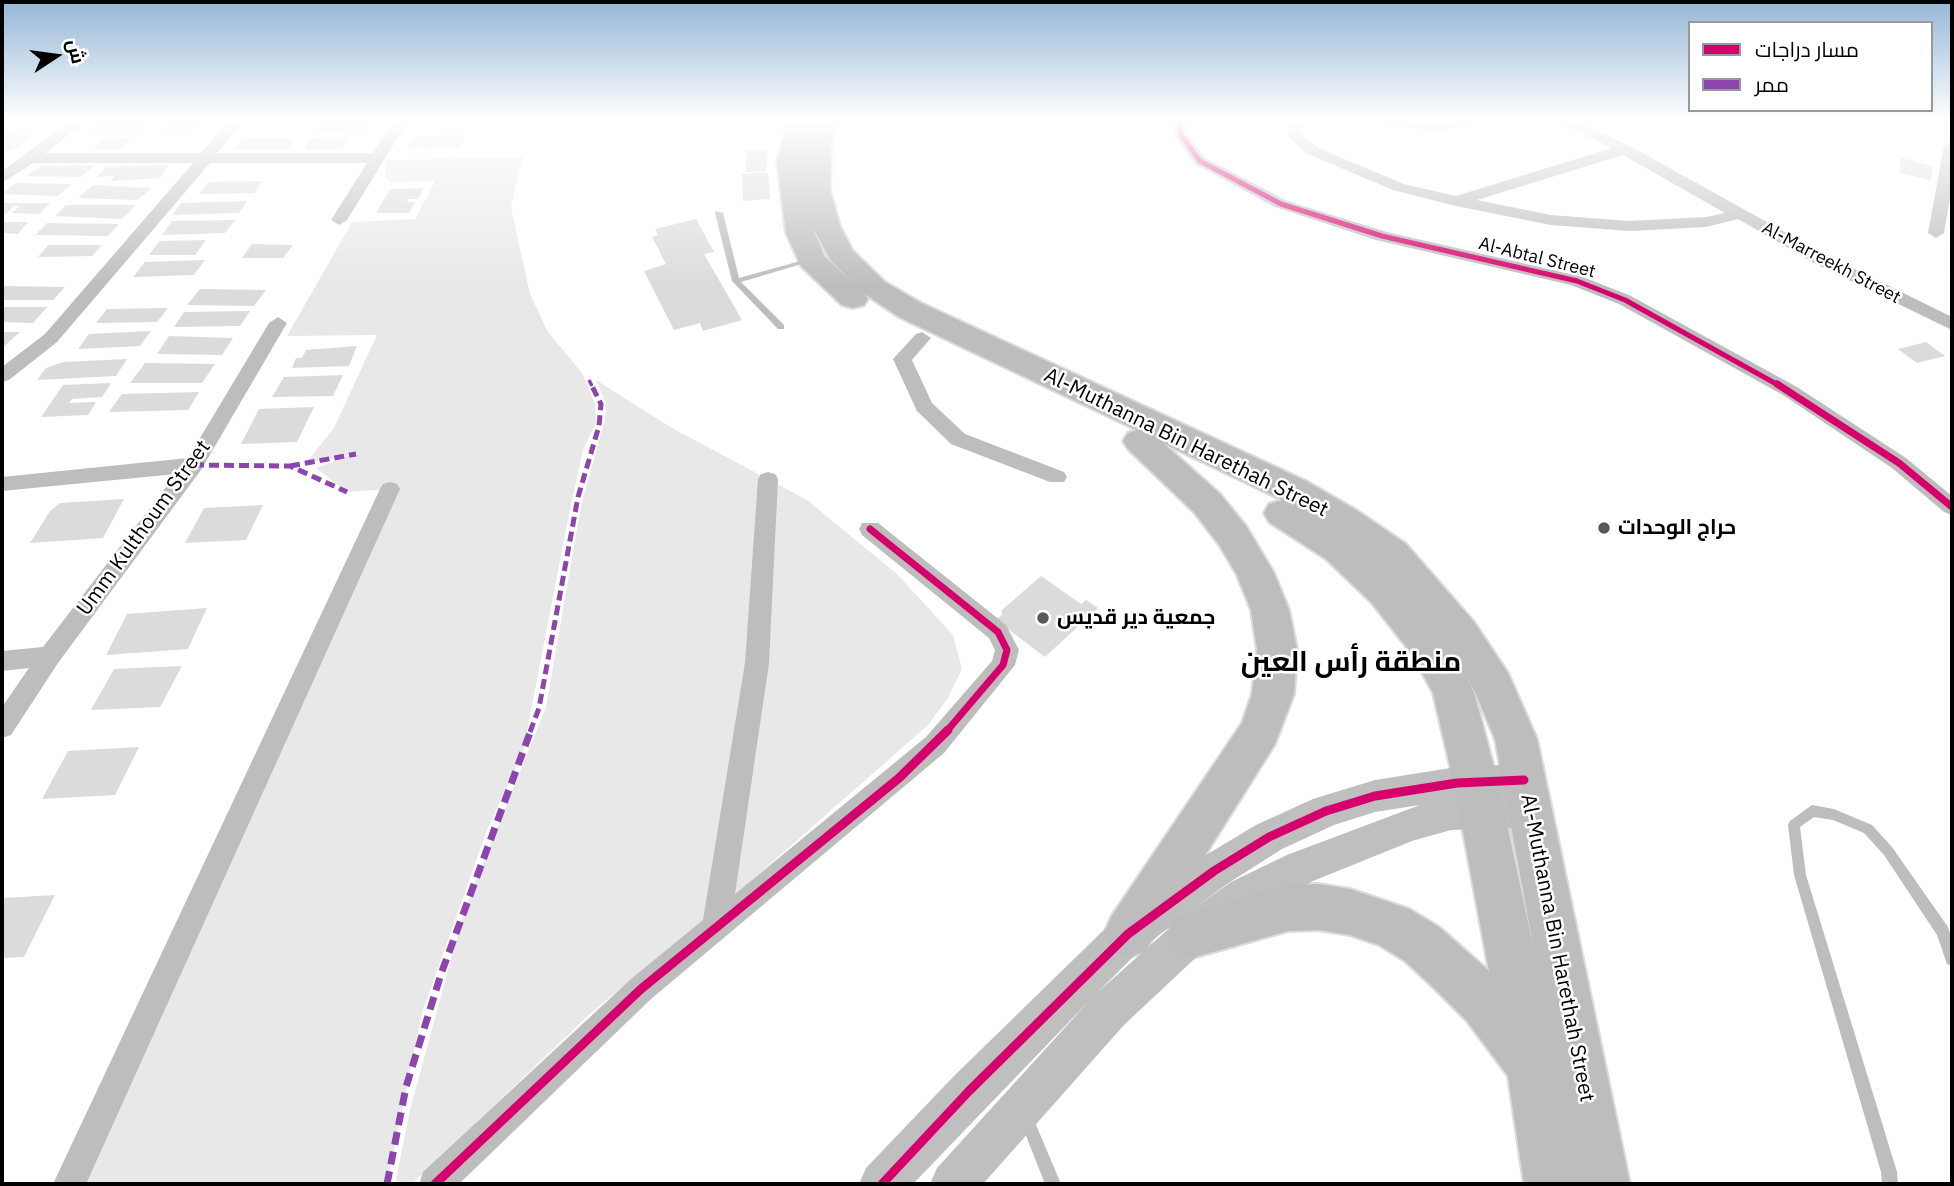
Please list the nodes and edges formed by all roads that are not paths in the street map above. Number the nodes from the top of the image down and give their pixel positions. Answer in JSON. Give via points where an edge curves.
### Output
{"nodes":[{"id":1,"x":190,"y":176,"type":"edge"},
{"id":2,"x":365,"y":176,"type":"edge"},
{"id":3,"x":791,"y":176,"type":"edge"},
{"id":4,"x":817,"y":176,"type":"edge"},
{"id":5,"x":1226,"y":176,"type":"edge"},
{"id":6,"x":1374,"y":176,"type":"edge"},
{"id":7,"x":1536,"y":176,"type":"edge"},
{"id":8,"x":1673,"y":176,"type":"edge"},
{"id":9,"x":1948,"y":189,"type":"edge"},
{"id":10,"x":1456,"y":201,"type":"junction"},
{"id":11,"x":719,"y":213,"type":"dead end"},
{"id":12,"x":1740,"y":214,"type":"junction"},
{"id":13,"x":339,"y":220,"type":"dead end"},
{"id":14,"x":1936,"y":233,"type":"dead end"},
{"id":15,"x":811,"y":260,"type":"junction"},
{"id":16,"x":736,"y":281,"type":"junction"},
{"id":17,"x":278,"y":323,"type":"dead end"},
{"id":18,"x":1952,"y":324,"type":"edge"},
{"id":19,"x":781,"y":327,"type":"dead end"},
{"id":20,"x":922,"y":338,"type":"junction"},
{"id":21,"x":2,"y":376,"type":"edge"},
{"id":22,"x":1140,"y":441,"type":"junction"},
{"id":23,"x":194,"y":465,"type":"junction"},
{"id":24,"x":1057,"y":477,"type":"dead end"},
{"id":25,"x":768,"y":479,"type":"dead end"},
{"id":26,"x":2,"y":484,"type":"edge"},
{"id":27,"x":390,"y":489,"type":"dead end"},
{"id":28,"x":1952,"y":508,"type":"edge"},
{"id":29,"x":870,"y":529,"type":"dead end"},
{"id":30,"x":50,"y":656,"type":"junction"},
{"id":31,"x":2,"y":661,"type":"edge"},
{"id":32,"x":2,"y":727,"type":"edge"},
{"id":33,"x":1528,"y":795,"type":"junction"},
{"id":34,"x":1479,"y":797,"type":"junction"},
{"id":35,"x":716,"y":928,"type":"junction"},
{"id":36,"x":1192,"y":933,"type":"junction"},
{"id":37,"x":1128,"y":934,"type":"junction"},
{"id":38,"x":1952,"y":959,"type":"edge"},
{"id":39,"x":1532,"y":1065,"type":"junction"},
{"id":40,"x":1020,"y":1106,"type":"junction"},
{"id":41,"x":69,"y":1184,"type":"edge"},
{"id":42,"x":435,"y":1184,"type":"edge"},
{"id":43,"x":882,"y":1184,"type":"edge"},
{"id":44,"x":953,"y":1184,"type":"edge"},
{"id":45,"x":1053,"y":1184,"type":"edge"},
{"id":46,"x":1552,"y":1184,"type":"edge"},
{"id":47,"x":1602,"y":1184,"type":"edge"},
{"id":48,"x":1890,"y":1184,"type":"edge"}],
"edges":[{"from":1,"to":21,"type":"street","via":[[51,338]]},
{"from":2,"to":13,"type":"street"},
{"from":3,"to":15,"type":"highway","name":"Al-Muthanna Bin Harethah Street","via":[[800,233]]},
{"from":4,"to":33,"type":"highway","name":"Al-Muthanna Bin Harethah Street","via":[[826,226],[841,255],[874,288],[997,352],[1293,490],[1393,554],[1460,633],[1493,685],[1516,739]]},
{"from":5,"to":28,"type":"street","name":"Al-Abtal Street","via":[[1281,204],[1382,236],[1577,281],[1625,300],[1790,391],[1899,463]]},
{"from":6,"to":10,"type":"street"},
{"from":7,"to":10,"type":"street"},
{"from":8,"to":12,"type":"street","name":"Al-Marreekh Street"},
{"from":9,"to":14,"type":"street"},
{"from":10,"to":12,"type":"street","via":[[1551,220],[1629,226],[1706,222]]},
{"from":11,"to":16,"type":"lane"},
{"from":12,"to":18,"type":"street","name":"Al-Marreekh Street"},
{"from":15,"to":16,"type":"lane"},
{"from":15,"to":20,"type":"highway","name":"Al-Muthanna Bin Harethah Street","via":[[864,308]]},
{"from":16,"to":19,"type":"lane"},
{"from":17,"to":23,"type":"street","name":"Umm Kulthoum Street"},
{"from":20,"to":22,"type":"highway","name":"Al-Muthanna Bin Harethah Street"},
{"from":20,"to":24,"type":"street","via":[[902,359],[924,405],[958,439]]},
{"from":22,"to":34,"type":"highway","name":"Al-Muthanna Bin Harethah Street","via":[[1301,523],[1339,549],[1385,591],[1426,643],[1453,692]]},
{"from":22,"to":37,"type":"highway","via":[[1208,503],[1233,537],[1270,610],[1277,649],[1273,694],[1260,731]]},
{"from":23,"to":26,"type":"street"},
{"from":23,"to":30,"type":"street","name":"Umm Kulthoum Street"},
{"from":25,"to":35,"type":"street","via":[[757,663]]},
{"from":27,"to":41,"type":"street"},
{"from":29,"to":35,"type":"street","via":[[998,632],[1007,650],[1003,665],[935,745],[899,778]]},
{"from":30,"to":31,"type":"street"},
{"from":30,"to":32,"type":"street","name":"Umm Kulthoum Street"},
{"from":33,"to":34,"type":"street"},
{"from":33,"to":47,"type":"highway","name":"Al-Muthanna Bin Harethah Street"},
{"from":34,"to":36,"type":"street","via":[[1451,813],[1300,868],[1245,895]]},
{"from":34,"to":37,"type":"street","via":[[1417,788],[1326,811],[1269,837],[1214,871]]},
{"from":34,"to":39,"type":"highway","name":"Al-Muthanna Bin Harethah Street"},
{"from":35,"to":42,"type":"street","via":[[632,998]]},
{"from":36,"to":39,"type":"highway","via":[[1288,908],[1350,912],[1392,926],[1422,944],[1455,973],[1485,1003]]},
{"from":36,"to":40,"type":"street","via":[[1109,1010]]},
{"from":37,"to":43,"type":"street"},
{"from":38,"to":48,"type":"lane","via":[[1943,932],[1868,829],[1812,811],[1794,825],[1800,875]]},
{"from":39,"to":46,"type":"highway","name":"Al-Muthanna Bin Harethah Street"},
{"from":40,"to":44,"type":"street"},
{"from":40,"to":45,"type":"lane"}]}
